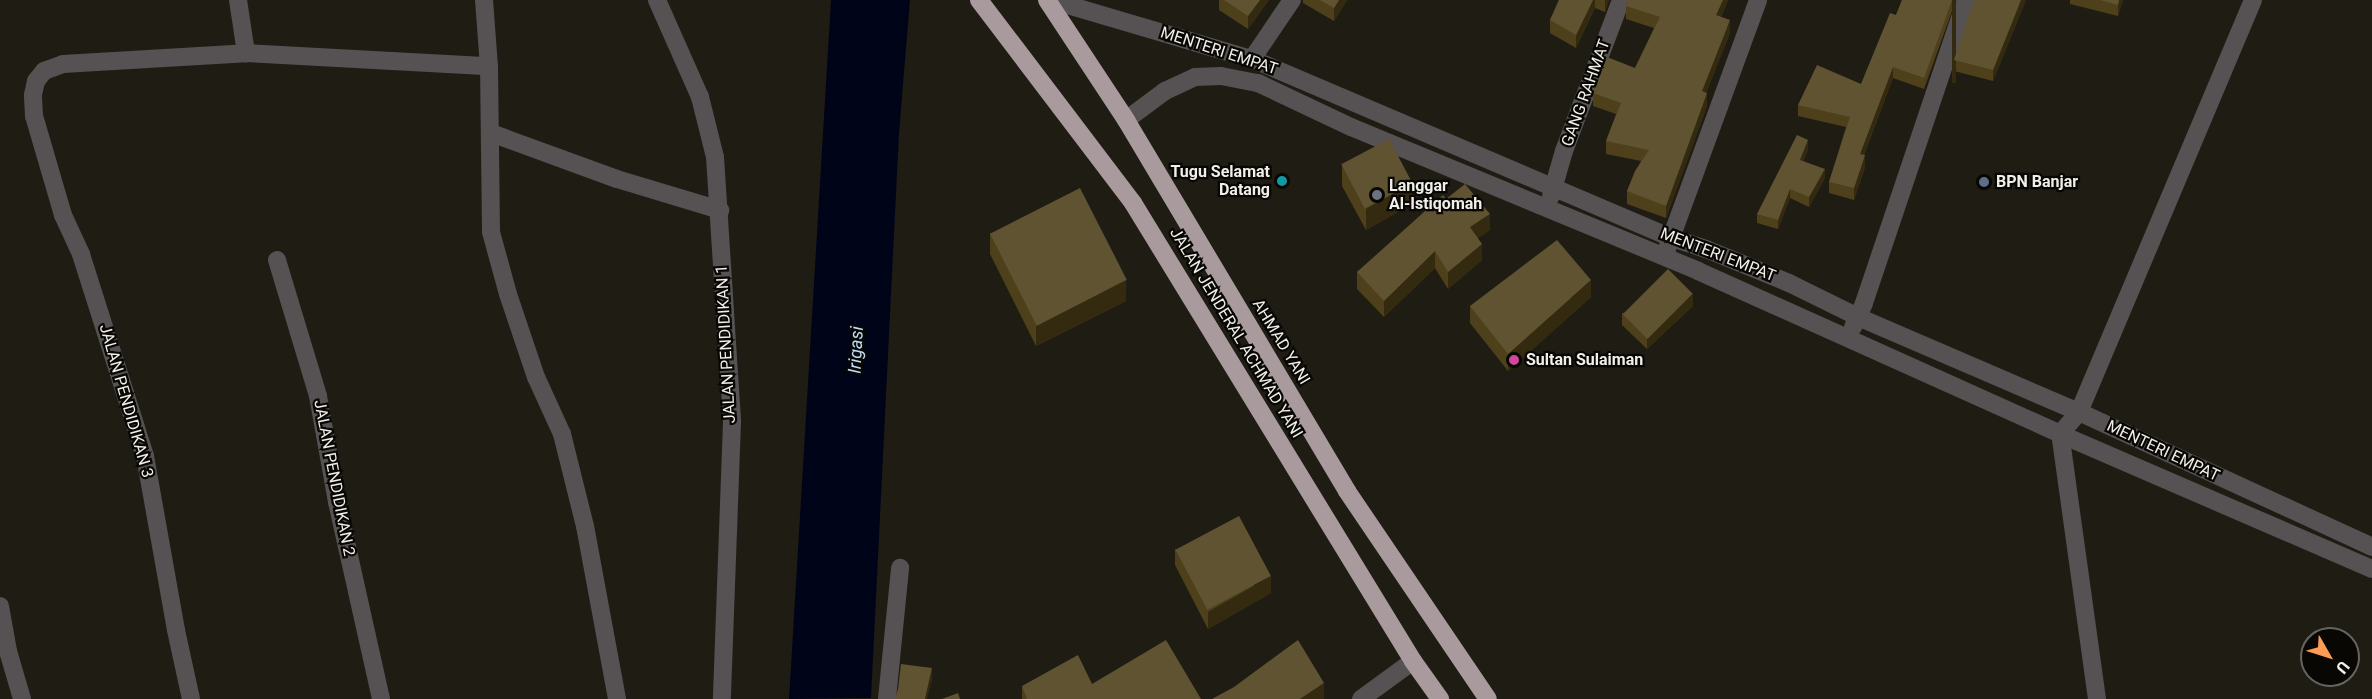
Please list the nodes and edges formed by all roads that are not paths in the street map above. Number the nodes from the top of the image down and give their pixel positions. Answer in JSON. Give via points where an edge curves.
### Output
{"nodes":[{"id":1,"x":238,"y":0,"type":"edge"},
{"id":2,"x":484,"y":0,"type":"edge"},
{"id":3,"x":657,"y":0,"type":"edge"},
{"id":4,"x":979,"y":0,"type":"edge"},
{"id":5,"x":1049,"y":0,"type":"edge"},
{"id":6,"x":1292,"y":0,"type":"edge"},
{"id":7,"x":1621,"y":0,"type":"edge"},
{"id":8,"x":1758,"y":0,"type":"edge"},
{"id":9,"x":1966,"y":0,"type":"edge"},
{"id":10,"x":2253,"y":0,"type":"edge"},
{"id":11,"x":246,"y":53,"type":"junction"},
{"id":12,"x":1252,"y":59,"type":"junction"},
{"id":13,"x":489,"y":66,"type":"junction"},
{"id":14,"x":1357,"y":103,"type":"junction"},
{"id":15,"x":1126,"y":120,"type":"junction"},
{"id":16,"x":1351,"y":127,"type":"junction"},
{"id":17,"x":491,"y":134,"type":"junction"},
{"id":18,"x":1555,"y":187,"type":"junction"},
{"id":19,"x":1546,"y":209,"type":"junction"},
{"id":20,"x":720,"y":210,"type":"junction"},
{"id":21,"x":1672,"y":238,"type":"junction"},
{"id":22,"x":1706,"y":249,"type":"junction"},
{"id":23,"x":1663,"y":258,"type":"junction"},
{"id":24,"x":277,"y":260,"type":"dead end"},
{"id":25,"x":1698,"y":271,"type":"junction"},
{"id":26,"x":1858,"y":317,"type":"junction"},
{"id":27,"x":1847,"y":337,"type":"junction"},
{"id":28,"x":1265,"y":352,"type":"junction"},
{"id":29,"x":1956,"y":359,"type":"junction"},
{"id":30,"x":1233,"y":365,"type":"junction"},
{"id":31,"x":1947,"y":382,"type":"junction"},
{"id":32,"x":1300,"y":411,"type":"junction"},
{"id":33,"x":2079,"y":412,"type":"junction"},
{"id":34,"x":1271,"y":429,"type":"junction"},
{"id":35,"x":2060,"y":434,"type":"junction"},
{"id":36,"x":2266,"y":498,"type":"junction"},
{"id":37,"x":2255,"y":520,"type":"junction"},
{"id":38,"x":2372,"y":547,"type":"edge"},
{"id":39,"x":900,"y":568,"type":"dead end"},
{"id":40,"x":2372,"y":569,"type":"edge"},
{"id":41,"x":0,"y":606,"type":"edge"},
{"id":42,"x":1413,"y":662,"type":"junction"},
{"id":43,"x":22,"y":699,"type":"edge"},
{"id":44,"x":191,"y":699,"type":"edge"},
{"id":45,"x":381,"y":699,"type":"edge"},
{"id":46,"x":617,"y":699,"type":"edge"},
{"id":47,"x":722,"y":699,"type":"edge"},
{"id":48,"x":887,"y":699,"type":"edge"},
{"id":49,"x":1361,"y":699,"type":"edge"},
{"id":50,"x":1440,"y":699,"type":"edge"},
{"id":51,"x":1488,"y":699,"type":"edge"},
{"id":52,"x":2097,"y":699,"type":"edge"}],
"edges":[{"from":1,"to":11,"type":"street"},
{"from":2,"to":13,"type":"street"},
{"from":3,"to":20,"type":"street","name":"JALAN PENDIDIKAN 1","via":[[700,97],[715,157]]},
{"from":4,"to":30,"type":"highway","name":"JALAN JENDERAL ACHMAD YANI","via":[[1133,203]]},
{"from":5,"to":12,"type":"street","name":"MENTERI EMPAT"},
{"from":5,"to":15,"type":"highway","name":"AHMAD YANI"},
{"from":6,"to":12,"type":"street"},
{"from":7,"to":18,"type":"street","name":"GANG RAHMAT","via":[[1564,151]]},
{"from":8,"to":21,"type":"street"},
{"from":9,"to":26,"type":"street"},
{"from":10,"to":33,"type":"street"},
{"from":11,"to":13,"type":"street","name":"JALAN PENDIDIKAN 3"},
{"from":11,"to":44,"type":"street","name":"JALAN PENDIDIKAN 3","via":[[63,64],[44,71],[36,81],[33,95],[34,116],[63,215],[81,254],[145,456]]},
{"from":12,"to":14,"type":"street","name":"MENTERI EMPAT"},
{"from":13,"to":17,"type":"street"},
{"from":14,"to":16,"type":"street"},
{"from":14,"to":18,"type":"street","name":"MENTERI EMPAT"},
{"from":15,"to":16,"type":"street","name":"MENTERI EMPAT","via":[[1165,91],[1195,77],[1221,76],[1258,83]]},
{"from":15,"to":28,"type":"highway","name":"AHMAD YANI"},
{"from":16,"to":19,"type":"street","name":"MENTERI EMPAT"},
{"from":17,"to":20,"type":"street","via":[[617,179]]},
{"from":17,"to":46,"type":"street","via":[[491,232],[508,294],[561,434],[585,526]]},
{"from":18,"to":19,"type":"street","name":"GANG RAHMAT"},
{"from":18,"to":21,"type":"street","name":"MENTERI EMPAT"},
{"from":19,"to":23,"type":"street","name":"MENTERI EMPAT"},
{"from":20,"to":47,"type":"street","name":"JALAN PENDIDIKAN 1","via":[[732,422]]},
{"from":21,"to":22,"type":"street","name":"MENTERI EMPAT"},
{"from":21,"to":23,"type":"street"},
{"from":22,"to":25,"type":"street"},
{"from":22,"to":26,"type":"street","name":"MENTERI EMPAT"},
{"from":23,"to":25,"type":"street","name":"MENTERI EMPAT"},
{"from":24,"to":45,"type":"street","name":"JALAN PENDIDIKAN 2","via":[[318,396]]},
{"from":25,"to":27,"type":"street","name":"MENTERI EMPAT"},
{"from":26,"to":27,"type":"street"},
{"from":26,"to":29,"type":"street","name":"MENTERI EMPAT"},
{"from":27,"to":31,"type":"street","name":"MENTERI EMPAT"},
{"from":28,"to":30,"type":"highway"},
{"from":28,"to":32,"type":"highway","name":"AHMAD YANI"},
{"from":29,"to":31,"type":"street"},
{"from":29,"to":33,"type":"street","name":"MENTERI EMPAT"},
{"from":30,"to":34,"type":"highway","name":"JALAN JENDERAL ACHMAD YANI"},
{"from":31,"to":35,"type":"street","name":"MENTERI EMPAT"},
{"from":32,"to":34,"type":"highway"},
{"from":32,"to":51,"type":"highway","name":"AHMAD YANI","via":[[1347,491]]},
{"from":33,"to":35,"type":"street"},
{"from":33,"to":36,"type":"street","name":"MENTERI EMPAT"},
{"from":34,"to":42,"type":"highway","name":"JALAN JENDERAL ACHMAD YANI"},
{"from":35,"to":37,"type":"street","name":"MENTERI EMPAT"},
{"from":35,"to":52,"type":"street"},
{"from":36,"to":37,"type":"street"},
{"from":36,"to":38,"type":"street","name":"MENTERI EMPAT"},
{"from":37,"to":40,"type":"street","name":"MENTERI EMPAT"},
{"from":39,"to":48,"type":"street"},
{"from":41,"to":43,"type":"street"},
{"from":42,"to":49,"type":"street"},
{"from":42,"to":50,"type":"highway","name":"JALAN JENDERAL ACHMAD YANI"}]}
